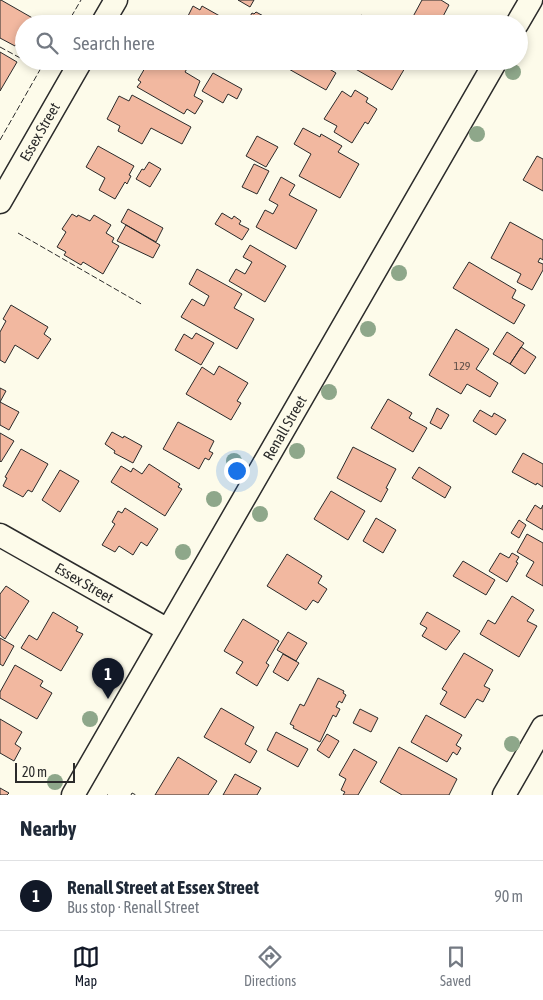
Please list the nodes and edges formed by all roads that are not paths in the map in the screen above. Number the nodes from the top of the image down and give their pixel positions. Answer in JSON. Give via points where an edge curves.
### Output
{"nodes":[{"id":1,"x":116,"y":0,"type":"edge"},
{"id":2,"x":531,"y":0,"type":"edge"},
{"id":3,"x":107,"y":15,"type":"edge"},
{"id":4,"x":523,"y":15,"type":"edge"},
{"id":5,"x":76,"y":70,"type":"edge"},
{"id":6,"x":491,"y":70,"type":"edge"},
{"id":7,"x":2,"y":193,"type":"edge"},
{"id":8,"x":0,"y":535,"type":"edge"},
{"id":9,"x":168,"y":630,"type":"junction"},
{"id":10,"x":543,"y":727,"type":"edge"},
{"id":11,"x":73,"y":795,"type":"edge"},
{"id":12,"x":504,"y":795,"type":"edge"}],
"edges":[{"from":1,"to":3,"type":"street"},
{"from":2,"to":4,"type":"street"},
{"from":5,"to":7,"type":"street","name":"Essex Street"},
{"from":6,"to":9,"type":"street","name":"Renall Street"},
{"from":8,"to":9,"type":"street","name":"Essex Street"},
{"from":9,"to":11,"type":"street","name":"Renall Street"},
{"from":10,"to":12,"type":"street"}]}
